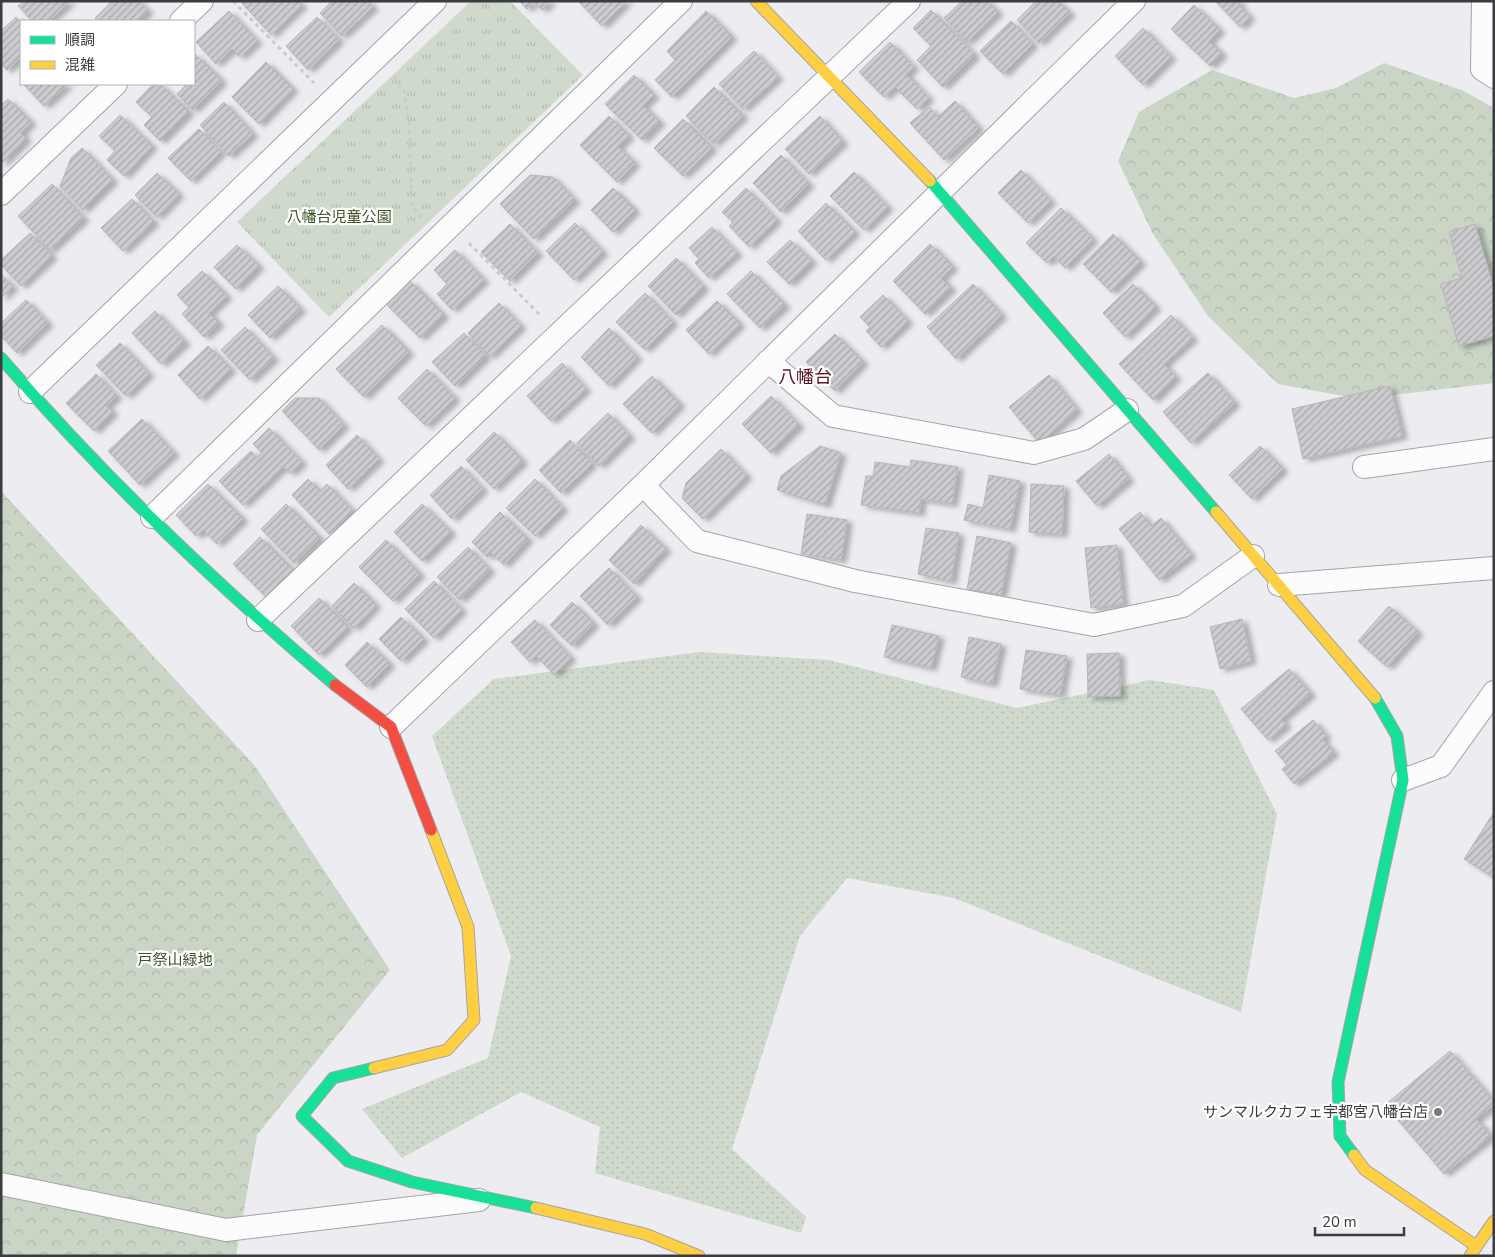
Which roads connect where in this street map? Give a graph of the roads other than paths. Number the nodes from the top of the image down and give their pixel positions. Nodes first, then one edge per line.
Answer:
1 (202, 1) edge
2 (435, 1) edge
3 (681, 1) edge
4 (756, 1) edge
5 (909, 1) edge
6 (1134, 1) edge
7 (1483, 1) edge
8 (182, 20) edge
9 (1494, 77) edge
10 (830, 78) junction
11 (115, 85) edge
12 (940, 192) junction
13 (1, 194) edge
14 (1, 358) edge
15 (768, 361) junction
16 (30, 392) junction
17 (1127, 410) junction
18 (1494, 449) edge
19 (1364, 467) dead end
20 (642, 485) junction
21 (152, 517) junction
22 (1253, 556) junction
23 (1494, 568) edge
24 (1279, 586) junction
25 (258, 620) junction
26 (1494, 692) edge
27 (391, 727) junction
28 (1403, 780) junction
29 (1, 1184) edge
30 (494, 1198) junction
31 (1494, 1222) edge
32 (1473, 1251) edge
33 (699, 1256) edge

1 - 8 street
2 - 16 street
3 - 21 street
4 - 10 street
5 - 10 street
6 - 12 street
7 - 9 street
10 - 12 street
10 - 25 street
11 - 13 street
12 - 15 street
12 - 17 street
14 - 16 street
15 - 17 street
15 - 20 street
16 - 21 street
17 - 22 street
18 - 19 street
20 - 22 street
20 - 27 street
21 - 25 street
22 - 24 street
23 - 24 street
24 - 28 street
25 - 27 street
26 - 28 street
27 - 30 street
28 - 32 street
29 - 30 street
30 - 33 street
31 - 32 street

